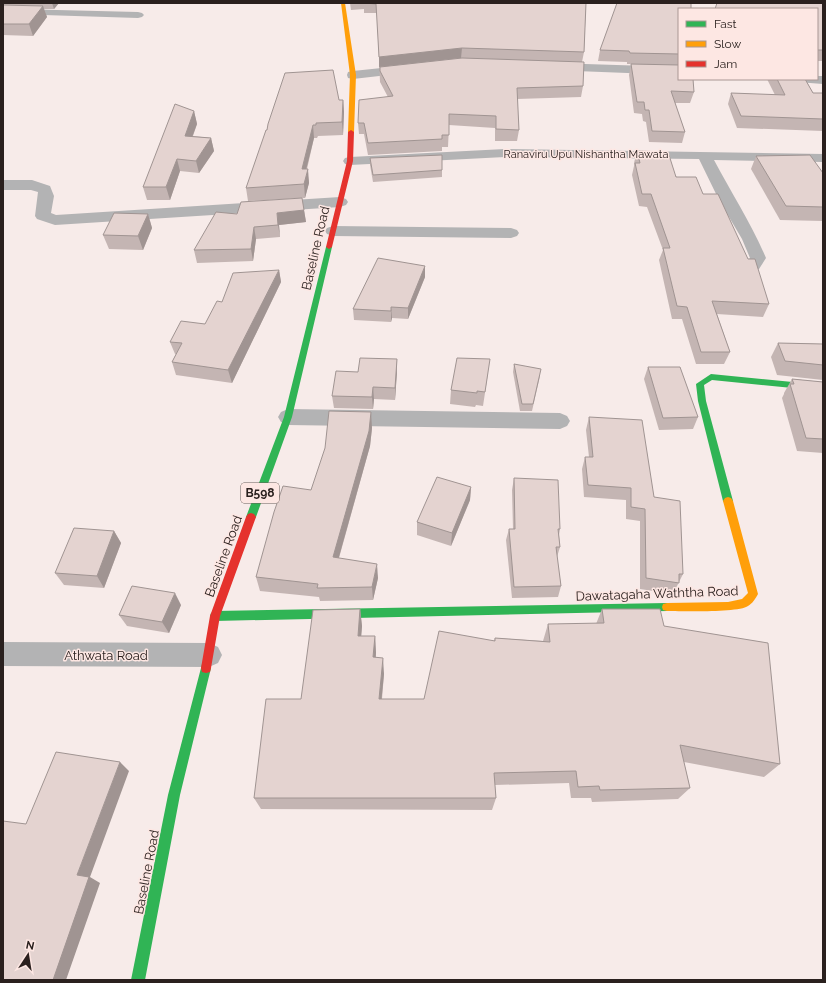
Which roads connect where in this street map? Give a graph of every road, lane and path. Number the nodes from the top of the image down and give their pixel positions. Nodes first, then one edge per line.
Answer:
1 (343, 3) edge
2 (6, 7) edge
3 (138, 15) dead end
4 (541, 66) edge
5 (422, 68) edge
6 (678, 71) edge
7 (353, 75) junction
8 (704, 155) junction
9 (823, 158) edge
10 (350, 161) junction
11 (3, 185) edge
12 (340, 202) junction
13 (333, 231) junction
14 (511, 233) dead end
15 (753, 264) edge
16 (823, 388) edge
17 (288, 417) junction
18 (560, 421) dead end
19 (216, 616) junction
20 (3, 654) edge
21 (209, 655) junction
22 (138, 980) edge

1 - 7 main road, Baseline Road / B598
2 - 3 street
4 - 6 street
5 - 7 street
7 - 10 main road, Baseline Road / B598
8 - 9 street, Ranaviru Upu Nishantha Mawata
8 - 10 street, Ranaviru Upu Nishantha Mawata
8 - 15 street
10 - 12 main road, Baseline Road / B598
11 - 12 street
12 - 13 main road, Baseline Road / B598
13 - 14 street
13 - 17 main road, Baseline Road / B598
16 - 19 main road, Dawatagaha Waththa Road
17 - 18 street
17 - 19 main road, Baseline Road / B598
19 - 21 main road, Baseline Road / B598
20 - 21 street, Athwata Road
21 - 22 main road, Baseline Road / B598

